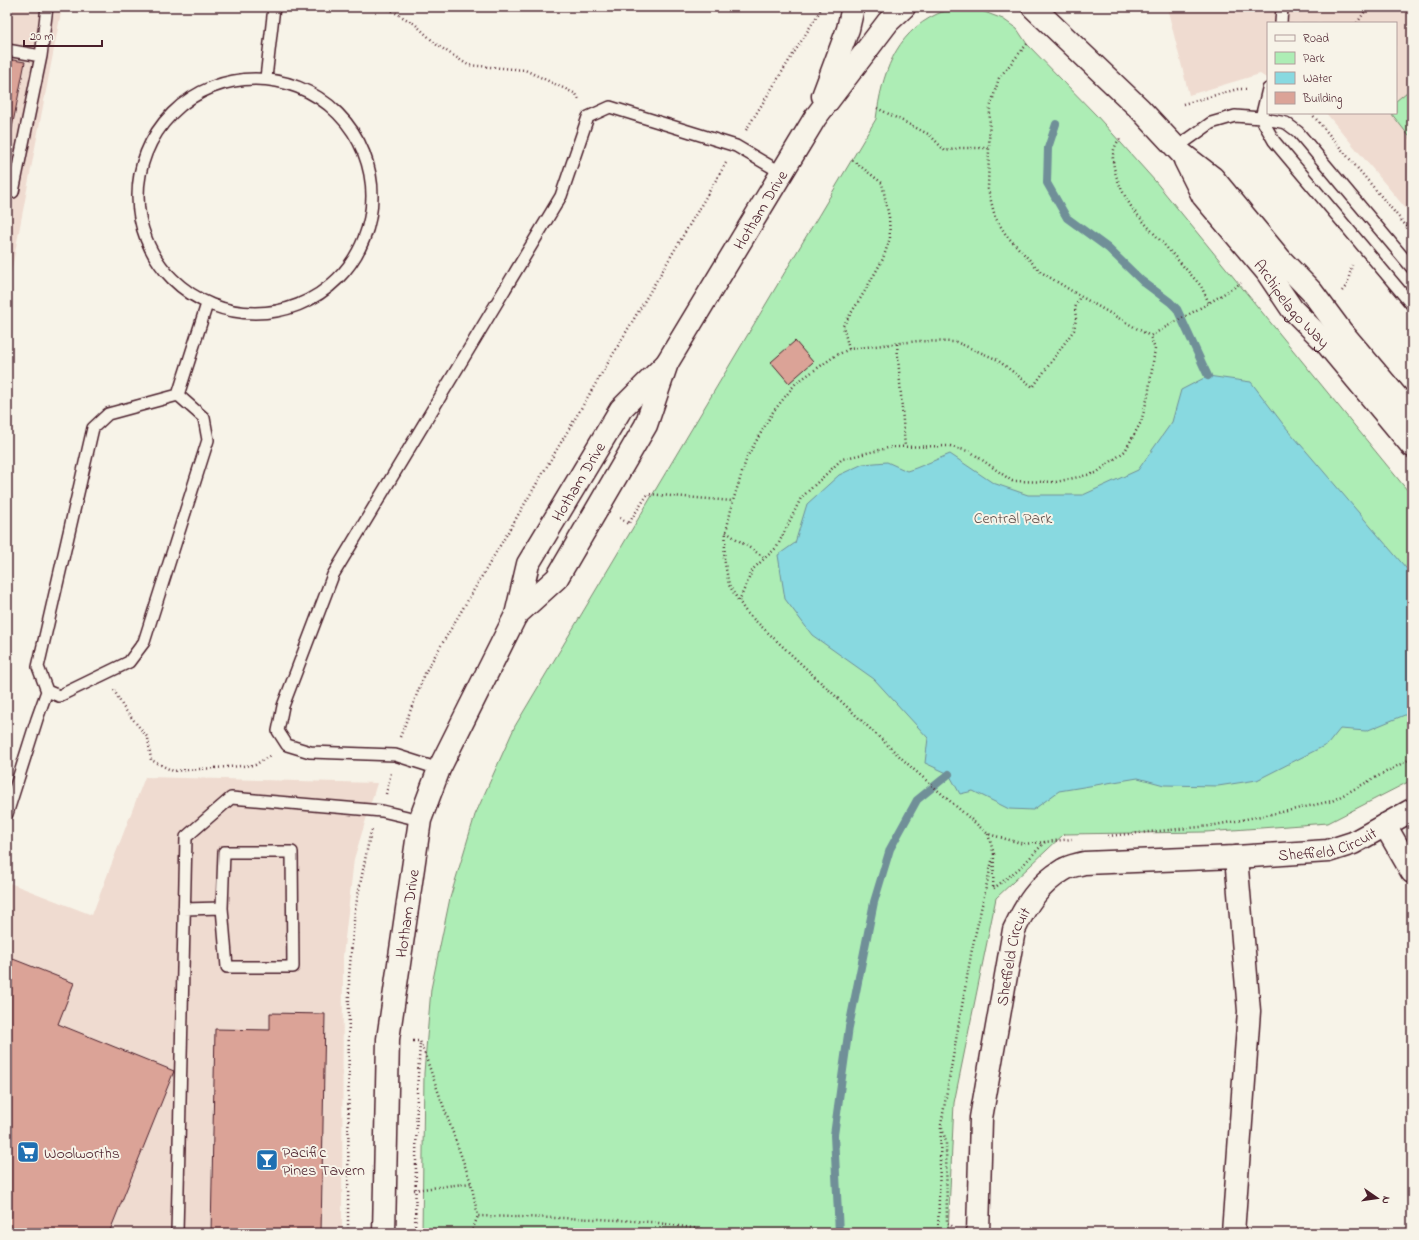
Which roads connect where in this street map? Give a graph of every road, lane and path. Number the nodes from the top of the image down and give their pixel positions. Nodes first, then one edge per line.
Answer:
1 (47, 7) edge
2 (274, 7) edge
3 (385, 7) edge
4 (853, 7) edge
5 (904, 7) edge
6 (1033, 7) edge
7 (1282, 7) edge
8 (1368, 7) edge
9 (1281, 22) edge
10 (1358, 22) edge
11 (1027, 44) dead end
12 (7, 50) edge
13 (41, 56) junction
14 (266, 78) junction
15 (1267, 91) edge
16 (1183, 104) dead end
17 (878, 108) dead end
18 (1312, 114) edge
19 (588, 117) junction
20 (815, 118) junction
21 (1261, 118) junction
22 (1120, 139) dead end
23 (990, 148) junction
24 (1179, 151) junction
25 (851, 159) dead end
26 (782, 173) junction
27 (7, 191) edge
28 (1412, 233) edge
29 (1352, 264) dead end
30 (1412, 268) edge
31 (1240, 283) dead end
32 (1342, 291) dead end
33 (1080, 296) junction
34 (1209, 303) junction
35 (207, 304) junction
36 (1412, 305) edge
37 (1150, 336) junction
38 (897, 344) junction
39 (849, 349) junction
40 (667, 363) junction
41 (178, 395) junction
42 (1412, 415) edge
43 (1412, 446) edge
44 (905, 447) junction
45 (663, 495) dead end
46 (733, 501) junction
47 (726, 532) junction
48 (764, 558) junction
49 (739, 601) junction
50 (516, 615) junction
51 (106, 673) junction
52 (47, 691) junction
53 (287, 745) junction
54 (1412, 758) edge
55 (439, 769) junction
56 (1412, 810) edge
57 (7, 814) edge
58 (420, 820) junction
59 (1385, 825) junction
60 (988, 834) junction
61 (1100, 836) dead end
62 (1076, 839) dead end
63 (1045, 842) junction
64 (994, 854) junction
65 (1236, 857) junction
66 (1412, 872) edge
67 (222, 908) junction
68 (184, 909) junction
69 (388, 1039) junction
70 (420, 1041) junction
71 (941, 1125) junction
72 (471, 1183) junction
73 (415, 1190) junction
74 (385, 1193) junction
75 (478, 1216) junction
76 (955, 1229) dead end
77 (177, 1233) edge
78 (384, 1233) edge
79 (415, 1233) edge
80 (471, 1233) edge
81 (726, 1233) edge
82 (938, 1233) edge
83 (978, 1233) edge
84 (1233, 1233) edge

1 - 13 lane
2 - 14 lane
3 - 19 path
4 - 20 street, Hotham Drive
5 - 20 street, Hotham Drive
6 - 24 street, Archipelago Way
7 - 9 lane
8 - 10 path
11 - 23 path
12 - 13 lane
13 - 27 lane
14 - 35 lane
14 - 35 lane
15 - 16 path
15 - 21 lane
17 - 23 path
18 - 28 path
19 - 26 lane
19 - 53 lane
20 - 26 street, Hotham Drive
21 - 24 lane
21 - 30 lane
21 - 36 lane
22 - 34 path
23 - 33 path
24 - 42 street, Archipelago Way
24 - 43 street, Archipelago Way
25 - 39 path
26 - 40 street, Hotham Drive
29 - 32 path
31 - 34 path
33 - 37 path
33 - 38 path
34 - 37 path
35 - 41 lane
37 - 44 path
38 - 39 path
38 - 44 path
39 - 46 path
40 - 50 street, Hotham Drive
40 - 50 street, Hotham Drive
41 - 51 lane
41 - 52 lane
44 - 48 path
45 - 46 path
46 - 47 path
47 - 48 path
47 - 49 path
48 - 49 path
49 - 60 path
50 - 55 street, Hotham Drive
51 - 52 lane
51 - 53 path
52 - 57 lane
53 - 55 lane
54 - 61 path
55 - 58 street, Hotham Drive
56 - 59 street, Sheffield Circuit
58 - 68 lane
58 - 69 street, Hotham Drive
59 - 65 street, Sheffield Circuit
59 - 66 street
60 - 63 path
60 - 64 path
62 - 63 path
63 - 64 path
64 - 71 path
65 - 83 street, Sheffield Circuit
65 - 84 street
67 - 67 lane
67 - 68 lane
68 - 77 lane
69 - 70 path
69 - 74 street, Hotham Drive
70 - 72 path
70 - 73 path
71 - 76 path
71 - 82 path
72 - 73 path
72 - 75 path
73 - 74 path
73 - 79 path
74 - 78 street, Hotham Drive
75 - 80 path
75 - 81 path

